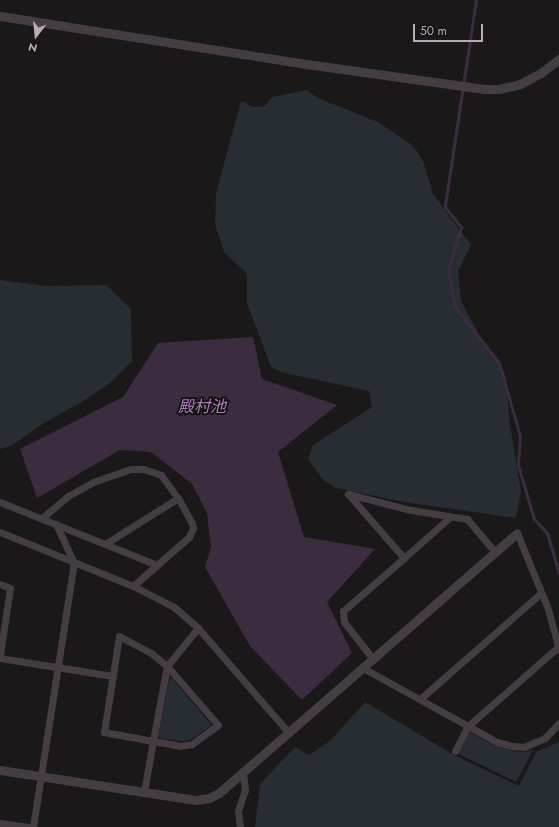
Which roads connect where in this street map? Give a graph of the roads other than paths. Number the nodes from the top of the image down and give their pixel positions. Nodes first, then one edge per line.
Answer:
1 (0, 16) edge
2 (559, 59) edge
3 (178, 498) junction
4 (0, 502) edge
5 (450, 517) junction
6 (42, 518) junction
7 (56, 524) junction
8 (0, 532) edge
9 (517, 533) joint
10 (105, 544) junction
11 (495, 552) junction
12 (404, 558) junction
13 (74, 563) junction
14 (157, 565) junction
15 (0, 584) edge
16 (133, 586) junction
17 (541, 593) junction
18 (198, 628) junction
19 (559, 648) edge
20 (0, 655) edge
21 (0, 658) edge
22 (373, 659) junction
23 (168, 666) junction
24 (58, 667) junction
25 (363, 668) junction
26 (114, 676) junction
27 (420, 699) junction
28 (559, 723) edge
29 (468, 726) junction
30 (288, 732) junction
31 (153, 741) junction
32 (454, 751) dead end
33 (0, 770) edge
34 (243, 771) junction
35 (41, 777) junction
36 (144, 792) junction
37 (0, 822) edge
38 (29, 827) edge
39 (33, 827) edge
40 (240, 827) edge

1 - 2 street
3 - 6 street
3 - 10 street
3 - 14 street
4 - 6 street
5 - 11 street
5 - 12 street
5 - 12 street
6 - 7 street
7 - 10 street
7 - 13 street
8 - 13 street
9 - 11 street
9 - 17 street
10 - 14 street
11 - 22 street
12 - 22 street
13 - 16 street
13 - 24 street
14 - 16 street
15 - 20 street
16 - 18 street
17 - 19 street
17 - 27 street
18 - 23 street
18 - 30 street
19 - 29 street
21 - 24 street
22 - 25 street
23 - 26 street
23 - 31 street
23 - 31 street
24 - 26 street
24 - 35 street
25 - 27 street
25 - 30 street
26 - 31 street
27 - 29 street
28 - 29 street
29 - 32 street
30 - 34 street
31 - 36 street
33 - 35 street
34 - 36 street
34 - 40 street
35 - 36 street
35 - 39 street
37 - 38 street

